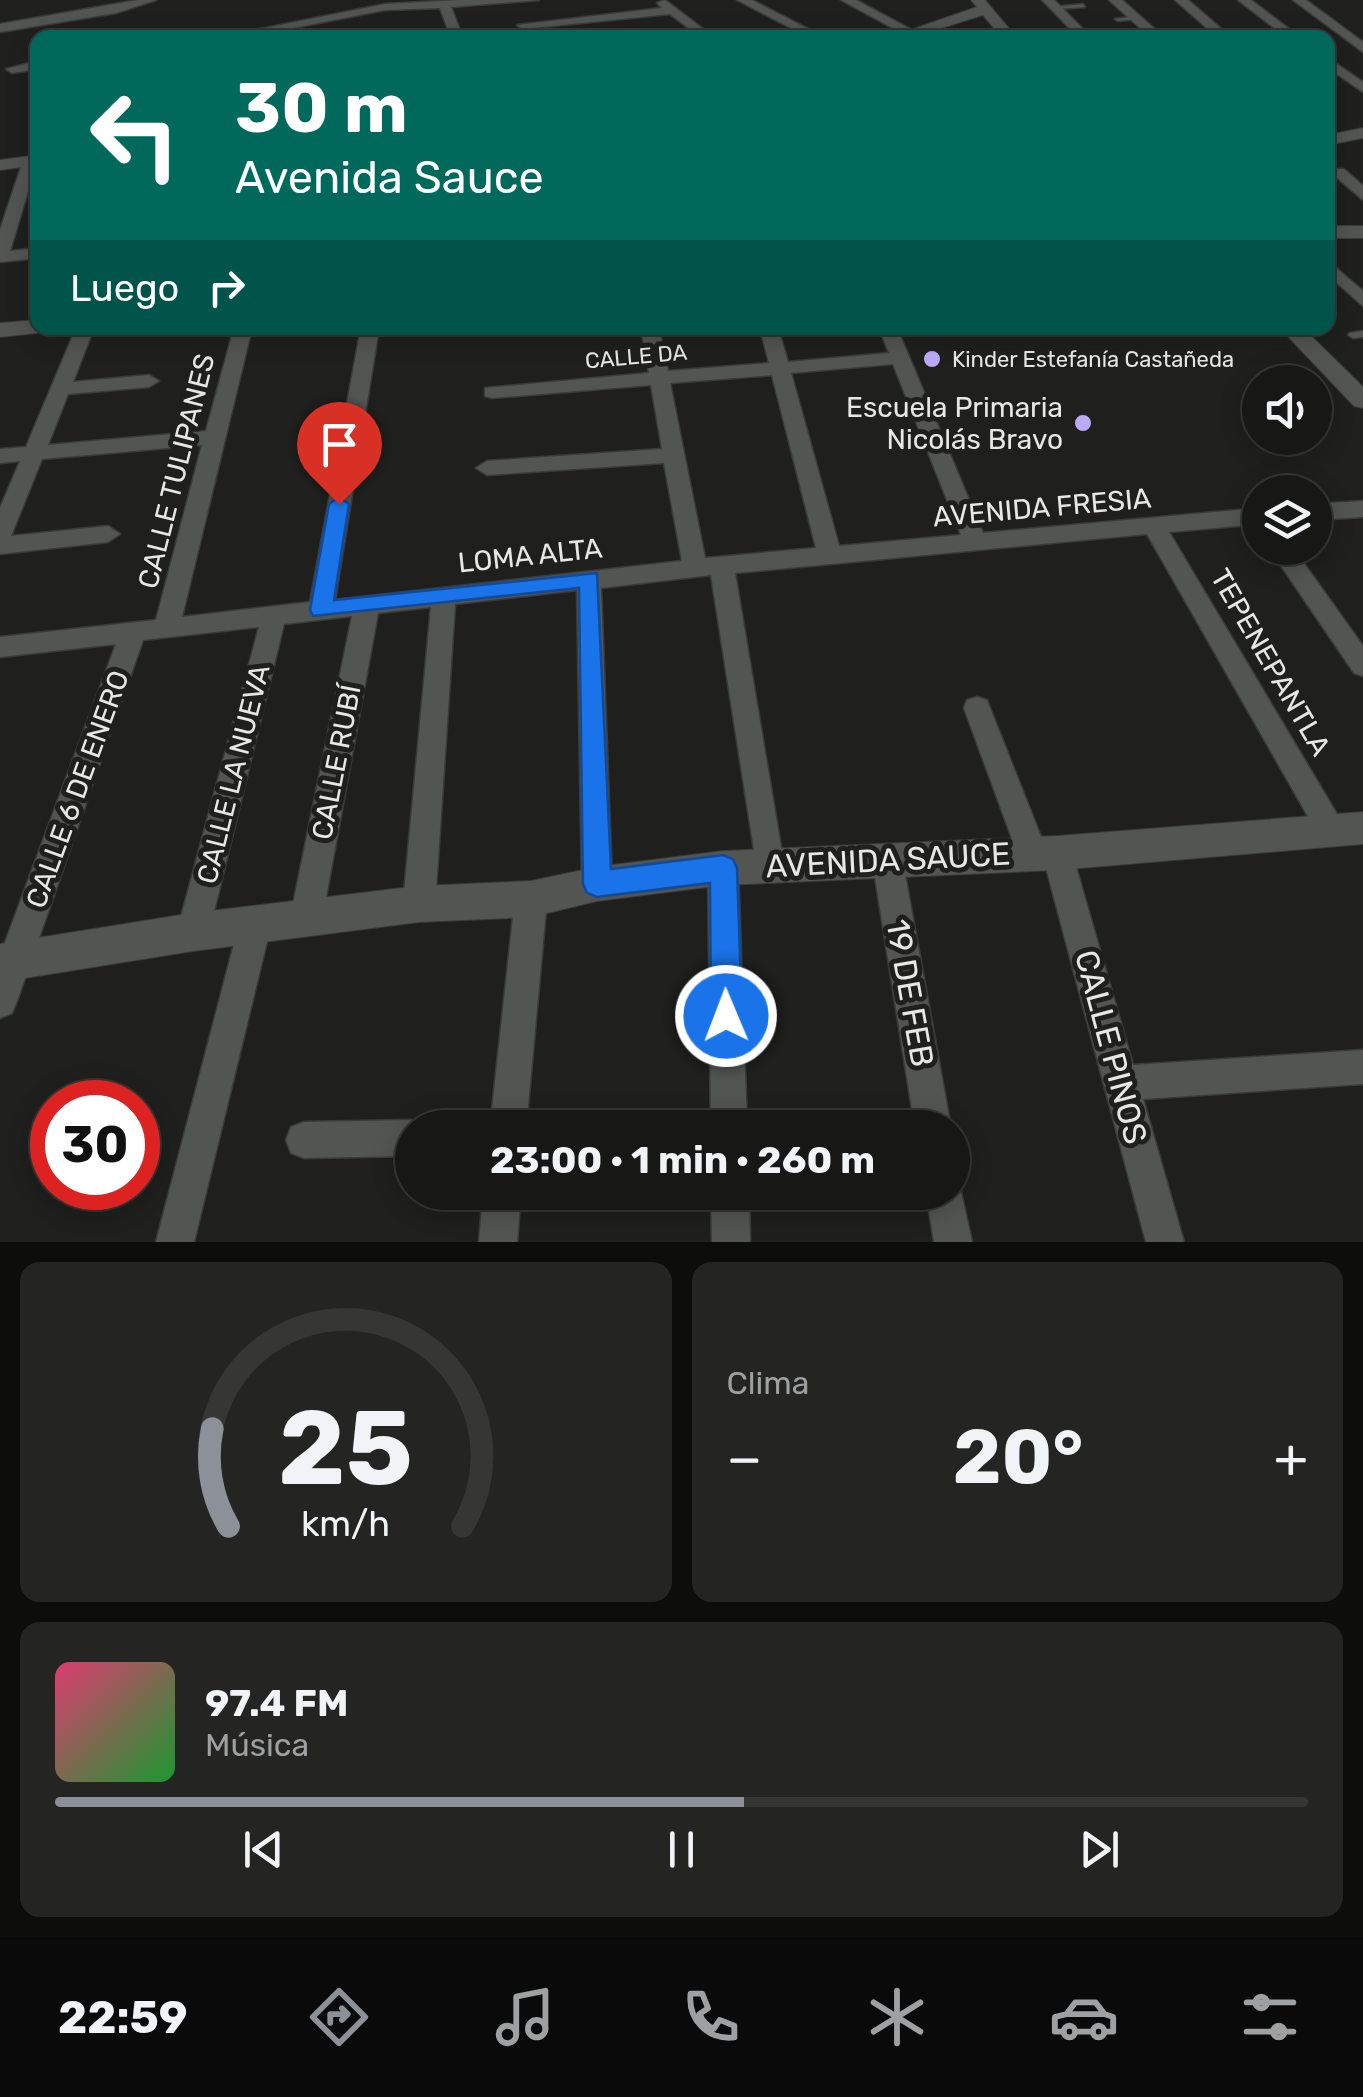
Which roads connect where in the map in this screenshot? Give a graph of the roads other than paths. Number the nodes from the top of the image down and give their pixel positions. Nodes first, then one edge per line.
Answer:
1 (77, 0) edge
2 (150, 0) edge
3 (532, 0) edge
4 (659, 0) edge
5 (743, 0) edge
6 (847, 0) edge
7 (1115, 0) edge
8 (1181, 0) edge
9 (1244, 0) edge
10 (1299, 0) edge
11 (508, 2) edge
12 (404, 3) edge
13 (444, 4) junction
14 (1052, 4) edge
15 (980, 5) edge
16 (1083, 6) dead end
17 (116, 10) junction
18 (673, 10) junction
19 (0, 15) edge
20 (1118, 19) dead end
21 (1135, 24) junction
22 (0, 28) edge
23 (35, 30) edge
24 (261, 30) edge
25 (454, 30) edge
26 (698, 30) edge
27 (804, 30) edge
28 (907, 30) edge
29 (928, 30) edge
30 (1003, 30) edge
31 (1078, 30) edge
32 (1147, 30) edge
33 (1217, 30) edge
34 (1284, 30) edge
35 (30, 31) joint
36 (1363, 48) edge
37 (30, 66) edge
38 (1335, 67) edge
39 (12, 69) dead end
40 (1363, 88) edge
41 (1363, 120) edge
42 (1335, 122) edge
43 (1363, 133) edge
44 (1335, 139) edge
45 (30, 161) edge
46 (0, 165) edge
47 (30, 171) edge
48 (1339, 172) dead end
49 (1363, 194) edge
50 (1335, 232) edge
51 (1363, 232) edge
52 (30, 254) edge
53 (0, 257) edge
54 (1335, 273) edge
55 (1363, 300) edge
56 (30, 328) edge
57 (0, 330) edge
58 (82, 335) edge
59 (241, 335) edge
60 (369, 335) edge
61 (651, 335) edge
62 (771, 335) edge
63 (891, 335) edge
64 (1298, 335) edge
65 (902, 358) junction
66 (781, 368) junction
67 (658, 380) junction
68 (149, 381) dead end
69 (60, 390) junction
70 (492, 392) dead end
71 (1363, 402) edge
72 (218, 437) junction
73 (34, 454) junction
74 (0, 456) edge
75 (672, 456) junction
76 (487, 468) dead end
77 (1363, 509) edge
78 (1332, 511) edge
79 (1242, 518) edge
80 (1154, 526) junction
81 (108, 534) dead end
82 (0, 536) edge
83 (974, 542) junction
84 (0, 546) edge
85 (830, 558) junction
86 (1294, 565) edge
87 (708, 567) junction
88 (590, 578) junction
89 (444, 594) junction
90 (367, 605) junction
91 (321, 610) junction
92 (274, 616) junction
93 (166, 629) junction
94 (133, 632) junction
95 (0, 647) edge
96 (1363, 666) edge
97 (977, 708) dead end
98 (1347, 830) edge
99 (1044, 853) junction
100 (887, 858) junction
101 (769, 864) junction
102 (723, 868) junction
103 (597, 884) junction
104 (531, 899) junction
105 (418, 904) junction
106 (306, 918) junction
107 (255, 925) junction
108 (193, 932) junction
109 (8, 962) edge
110 (0, 1001) edge
111 (1363, 1067) edge
112 (1120, 1083) junction
113 (510, 1110) edge
114 (729, 1110) edge
115 (931, 1110) edge
116 (395, 1138) edge
117 (304, 1140) dead end
118 (501, 1210) edge
119 (730, 1210) edge
120 (947, 1210) edge
121 (175, 1242) edge
122 (498, 1242) edge
123 (731, 1242) edge
124 (953, 1242) edge
125 (1165, 1242) edge

1 - 17 street
2 - 17 street
3 - 11 street
4 - 18 street
5 - 27 street
6 - 28 street
7 - 21 street
8 - 33 street
9 - 34 street
10 - 36 street
11 - 13 street
11 - 18 street
12 - 13 street
12 - 24 street
13 - 25 street
14 - 16 lane
14 - 31 street
15 - 29 street
15 - 30 street
17 - 23 street
18 - 26 street
19 - 35 street
20 - 21 lane
21 - 32 street
22 - 35 street
37 - 39 street
38 - 40 street
41 - 42 street
43 - 44 street
45 - 46 street
47 - 53 street
48 - 49 street
50 - 51 street
52 - 53 street
54 - 55 street
56 - 57 street
58 - 69 street
59 - 72 street, CALLE TULIPANES
60 - 91 street
61 - 67 street
62 - 66 street
63 - 65 street
64 - 71 street
65 - 66 street, CALLE DA
65 - 83 street
66 - 67 street, CALLE DA
66 - 85 street
67 - 70 street, CALLE DA
67 - 75 street
68 - 69 street
69 - 73 street
72 - 73 street
72 - 93 street, CALLE TULIPANES
73 - 74 street
73 - 82 street
75 - 76 street
75 - 87 street
77 - 78 street
79 - 80 street, AVENIDA FRESIA
80 - 83 street, AVENIDA FRESIA
80 - 98 street, TEPENEPANTLA
81 - 84 street
83 - 85 street, AVENIDA FRESIA
85 - 87 street, LOMA ALTA
86 - 96 street
87 - 88 street, LOMA ALTA
87 - 101 street
88 - 89 street, LOMA ALTA
88 - 103 street
89 - 90 street, LOMA ALTA
89 - 105 street
90 - 91 street, LOMA ALTA
90 - 106 street, CALLE RUBÍ
91 - 92 street, LOMA ALTA
92 - 93 street, LOMA ALTA
92 - 108 street, CALLE LA NUEVA
93 - 94 street, LOMA ALTA
94 - 95 street, LOMA ALTA
94 - 109 street, CALLE 6 DE ENERO
97 - 99 street, CALLE PINOS
98 - 99 street, AVENIDA SAUCE
99 - 100 street, AVENIDA SAUCE
99 - 112 street, CALLE PINOS
100 - 101 street, AVENIDA SAUCE
100 - 115 street, 19 DE FEB
101 - 102 street, AVENIDA SAUCE
102 - 103 street, AVENIDA SAUCE
102 - 114 street
103 - 104 street, AVENIDA SAUCE
104 - 105 street, AVENIDA SAUCE
104 - 113 street
105 - 106 street, AVENIDA SAUCE
106 - 107 street, AVENIDA SAUCE
107 - 108 street, AVENIDA SAUCE
107 - 121 street
108 - 109 street, AVENIDA SAUCE
109 - 110 street, CALLE 6 DE ENERO
111 - 112 street
112 - 125 street, CALLE PINOS
116 - 117 street
118 - 122 street
119 - 123 street
120 - 124 street

